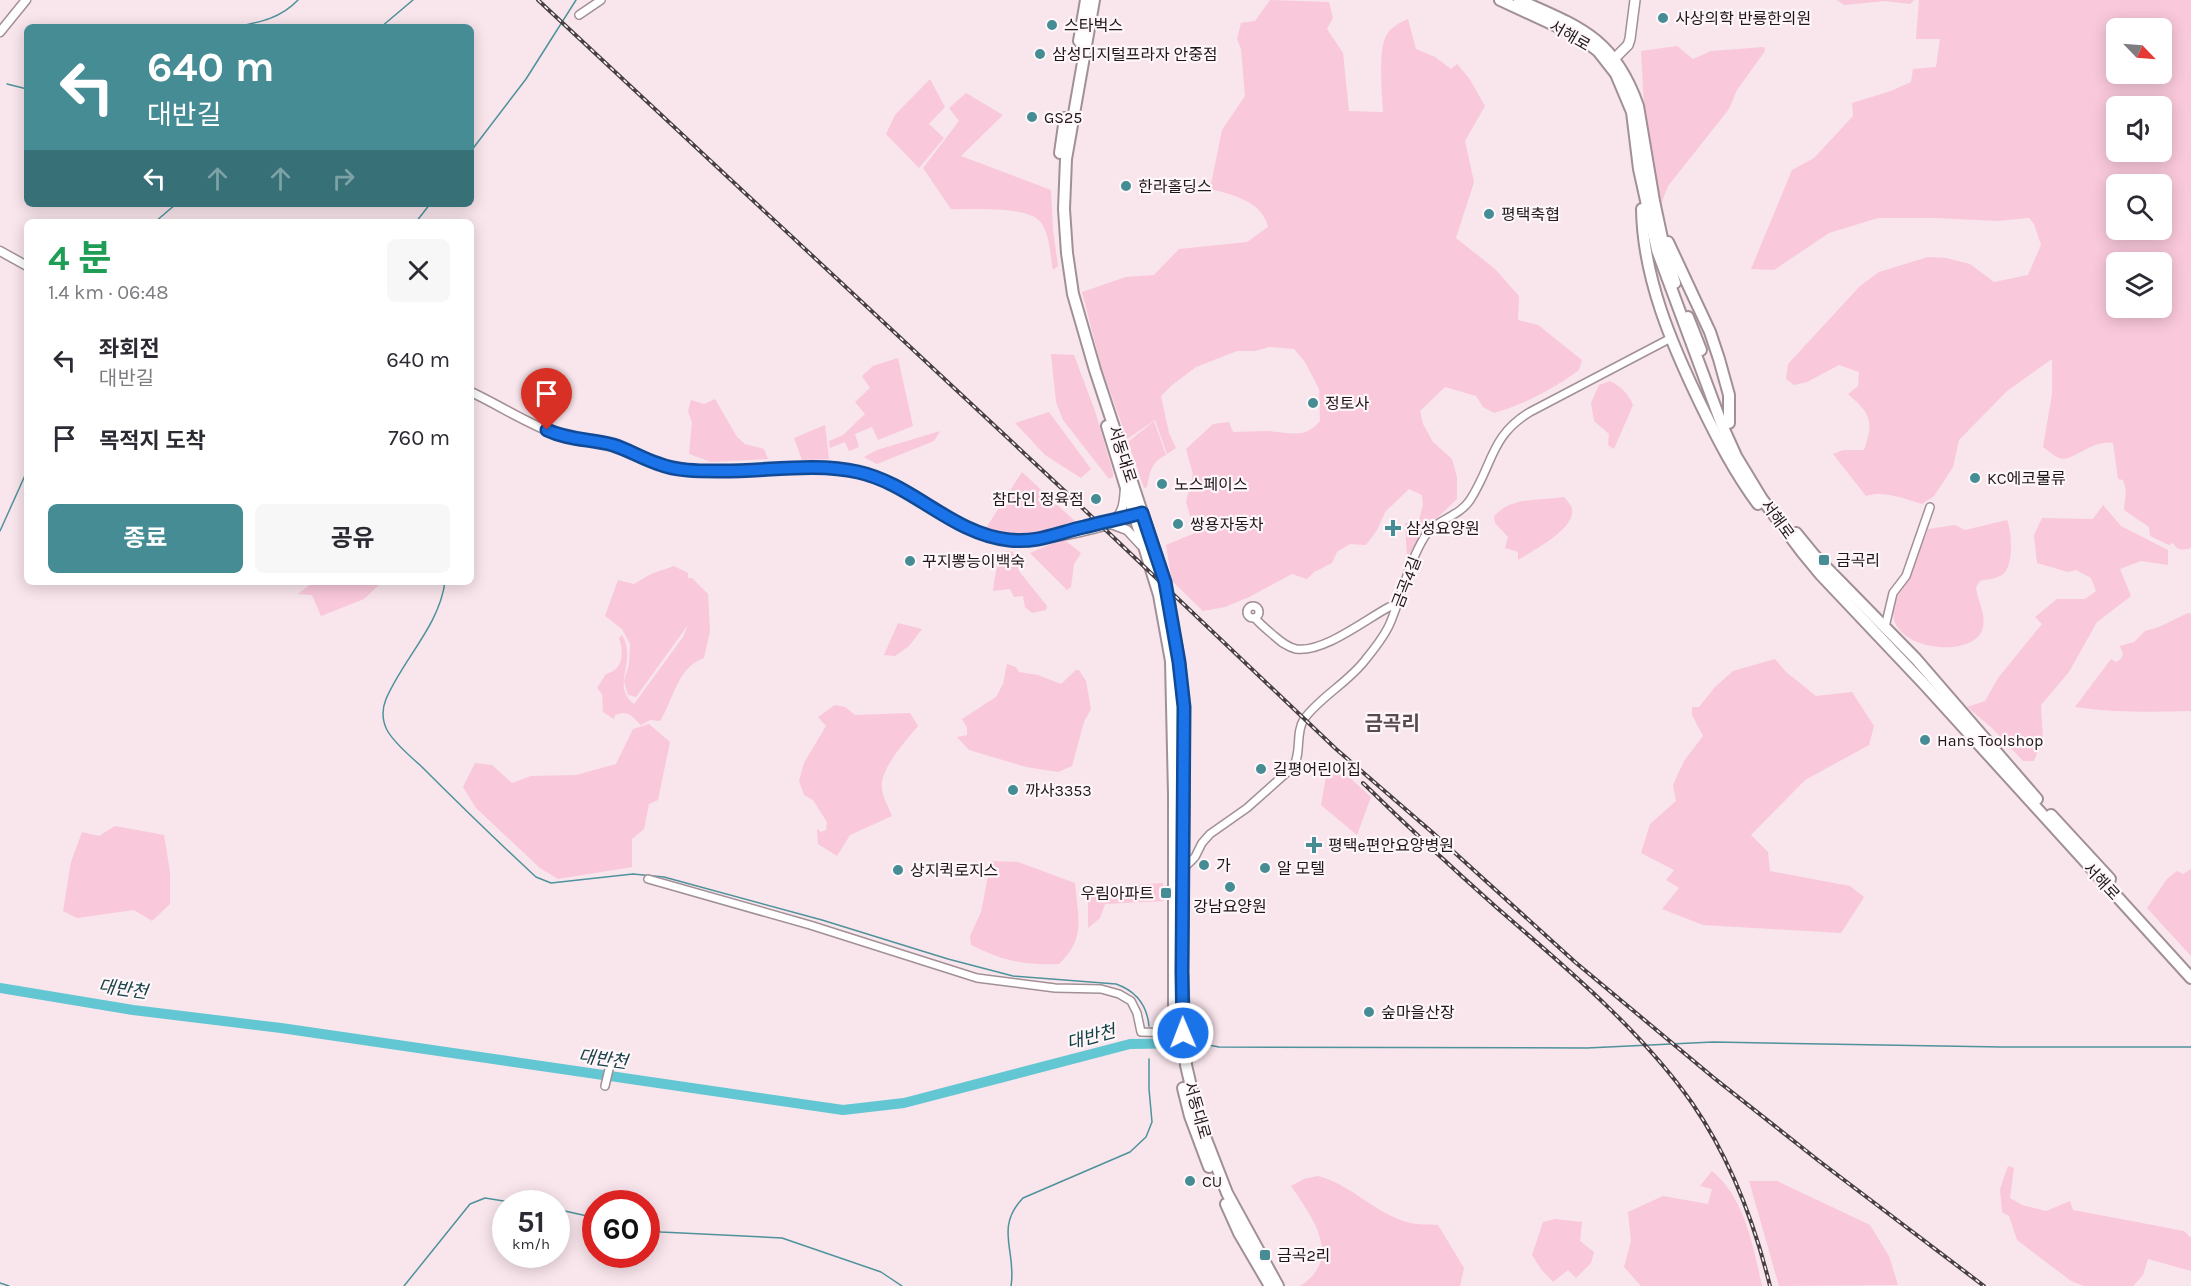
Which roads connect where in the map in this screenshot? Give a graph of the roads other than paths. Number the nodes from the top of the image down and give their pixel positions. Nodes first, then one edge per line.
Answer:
1 (26, 0) edge
2 (601, 0) edge
3 (1086, 0) edge
4 (1094, 0) edge
5 (1500, 0) edge
6 (1520, 0) edge
7 (1635, 0) edge
8 (579, 15) dead end
9 (0, 32) edge
10 (1612, 61) junction
11 (1644, 191) junction
12 (1658, 220) junction
13 (0, 251) edge
14 (24, 264) edge
15 (1671, 338) junction
16 (474, 393) edge
17 (1729, 423) junction
18 (1125, 485) junction
19 (1930, 507) dead end
20 (1139, 515) junction
21 (1110, 523) junction
22 (1802, 552) junction
23 (1147, 553) junction
24 (1397, 605) junction
25 (1255, 618) dead end
26 (1885, 627) junction
27 (1182, 870) junction
28 (648, 879) dead end
29 (2191, 968) edge
30 (2191, 978) edge
31 (1179, 1042) junction
32 (610, 1065) dead end
33 (605, 1086) dead end
34 (1270, 1286) edge
35 (1278, 1286) edge

1 - 9 street
2 - 8 street
3 - 18 main road, 서동대로
4 - 20 main road, 서동대로
5 - 10 main road, 서해로
6 - 10 main road, 서해로
7 - 10 main road
10 - 11 main road, 서해로
10 - 12 main road, 서해로
11 - 15 main road
11 - 22 main road, 서해로
12 - 17 main road, 서해로
12 - 17 main road
13 - 14 street
15 - 22 main road
15 - 24 street, 금곡4길
16 - 21 street
17 - 26 main road, 서해로
18 - 20 main road, 서동대로
18 - 21 street
19 - 26 street
20 - 21 street
20 - 23 main road, 서동대로
20 - 27 main road, 서동대로
21 - 23 street
22 - 30 main road, 서해로
23 - 31 main road, 서동대로
24 - 25 street
24 - 27 street, 금곡4길
26 - 29 main road, 서해로
27 - 31 main road, 서동대로
28 - 31 street
31 - 34 main road, 서동대로
31 - 35 main road, 서동대로
32 - 33 street

